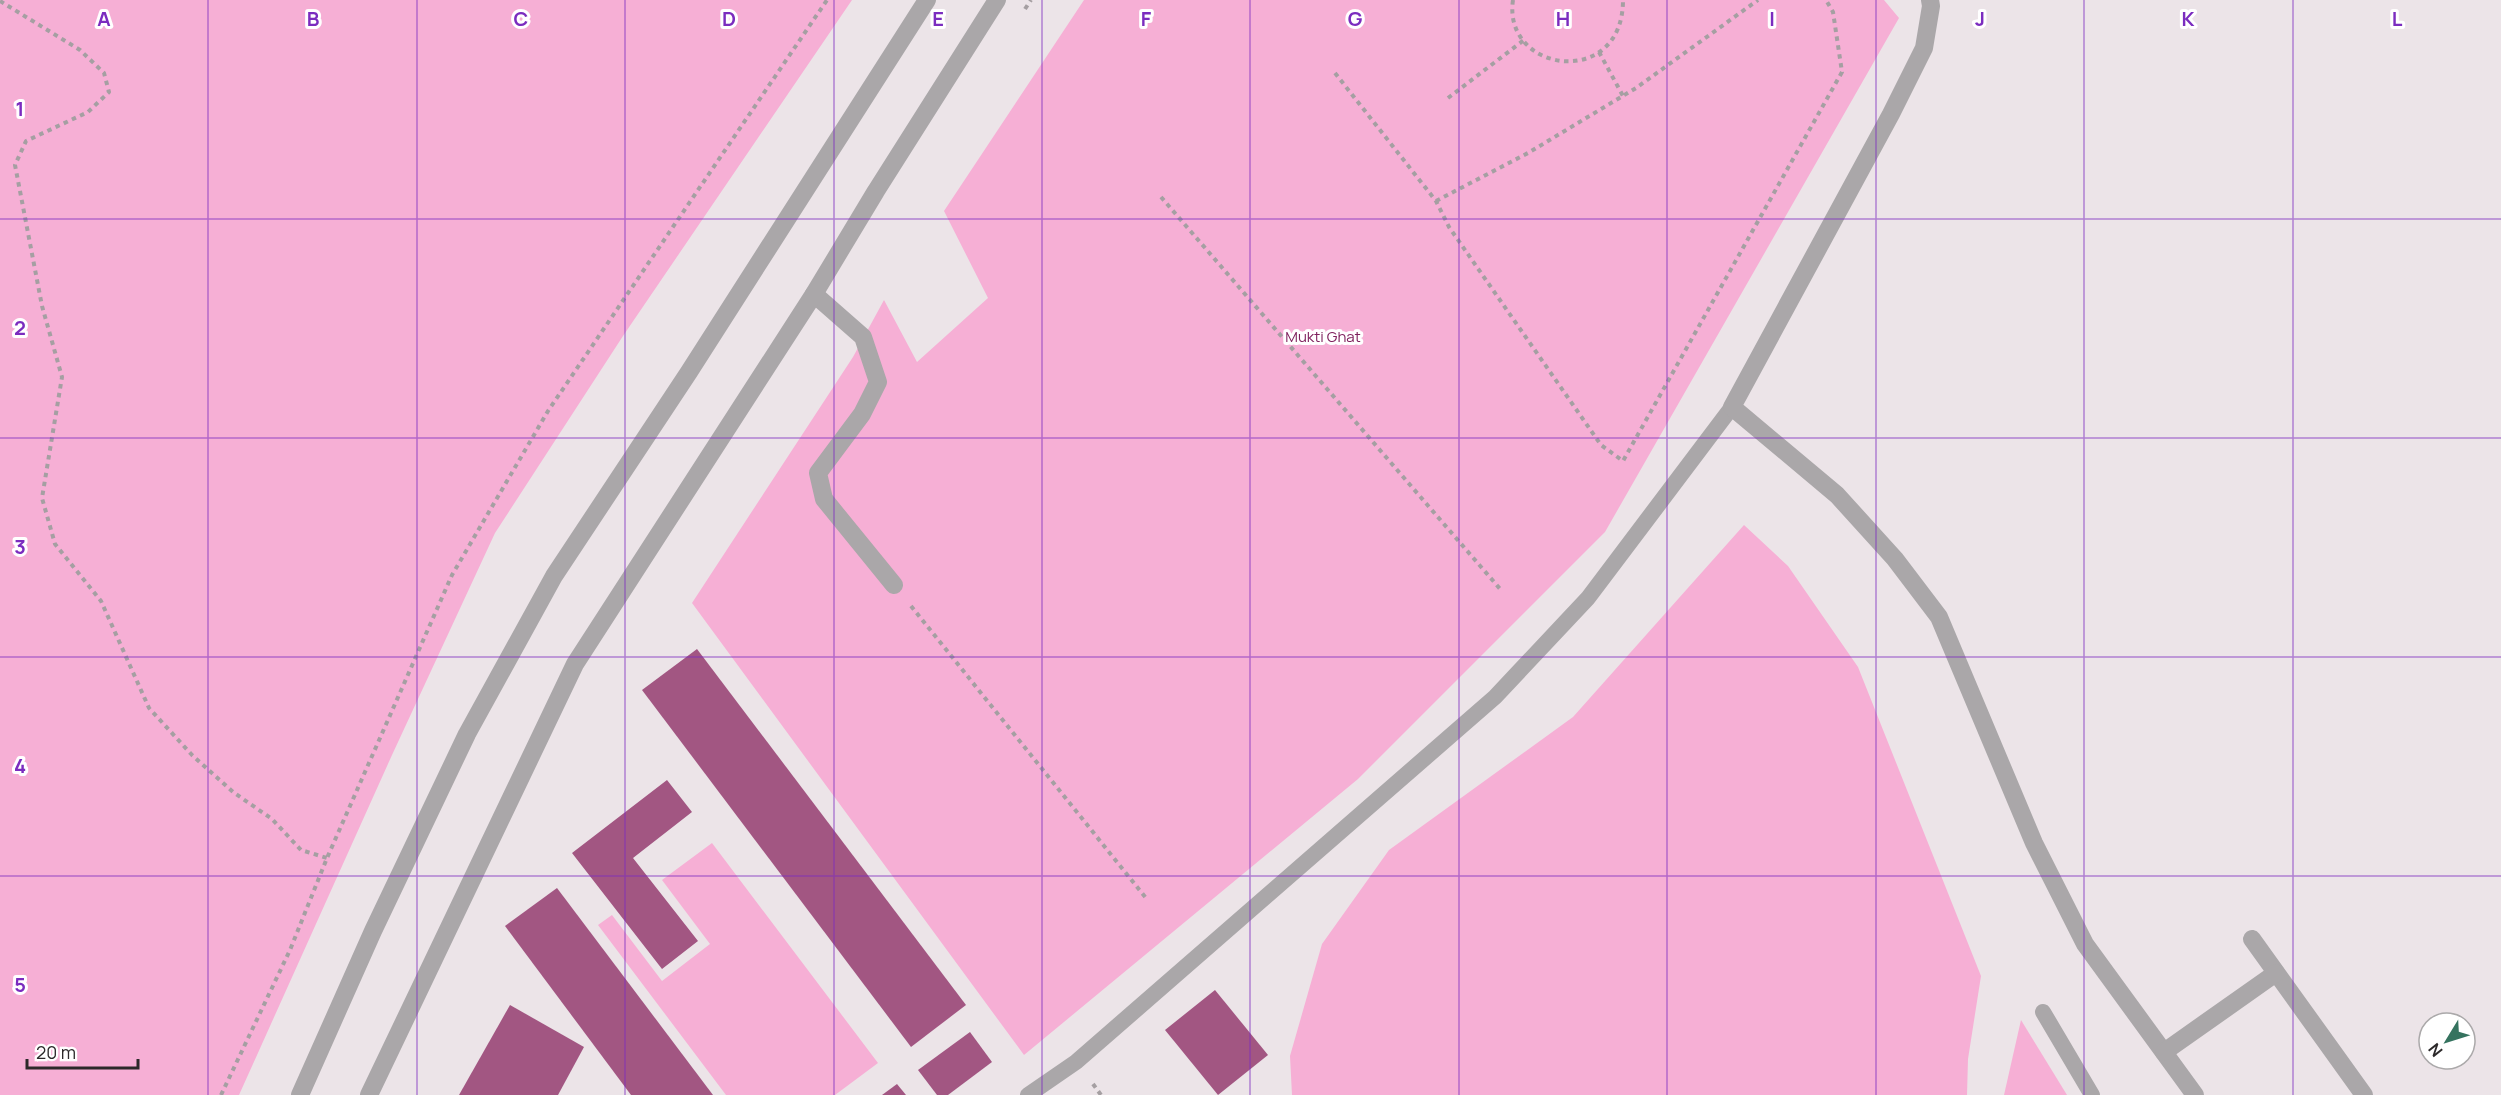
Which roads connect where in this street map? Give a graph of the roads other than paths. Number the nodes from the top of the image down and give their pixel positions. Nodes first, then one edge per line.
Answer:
1 (927, 0) edge
2 (997, 0) edge
3 (1930, 0) edge
4 (814, 294) junction
5 (1732, 407) junction
6 (894, 585) road end
7 (2252, 939) dead end
8 (2276, 973) junction
9 (2043, 1012) dead end
10 (2164, 1052) junction
11 (300, 1095) edge
12 (369, 1095) edge
13 (1028, 1095) edge
14 (2092, 1095) edge
15 (2195, 1095) edge
16 (2364, 1095) edge

1 - 11 street
2 - 4 street
3 - 5 street
4 - 6 street
4 - 12 street
5 - 10 street
5 - 13 lane
7 - 8 street
8 - 10 street
8 - 16 street
9 - 14 lane
10 - 15 street

